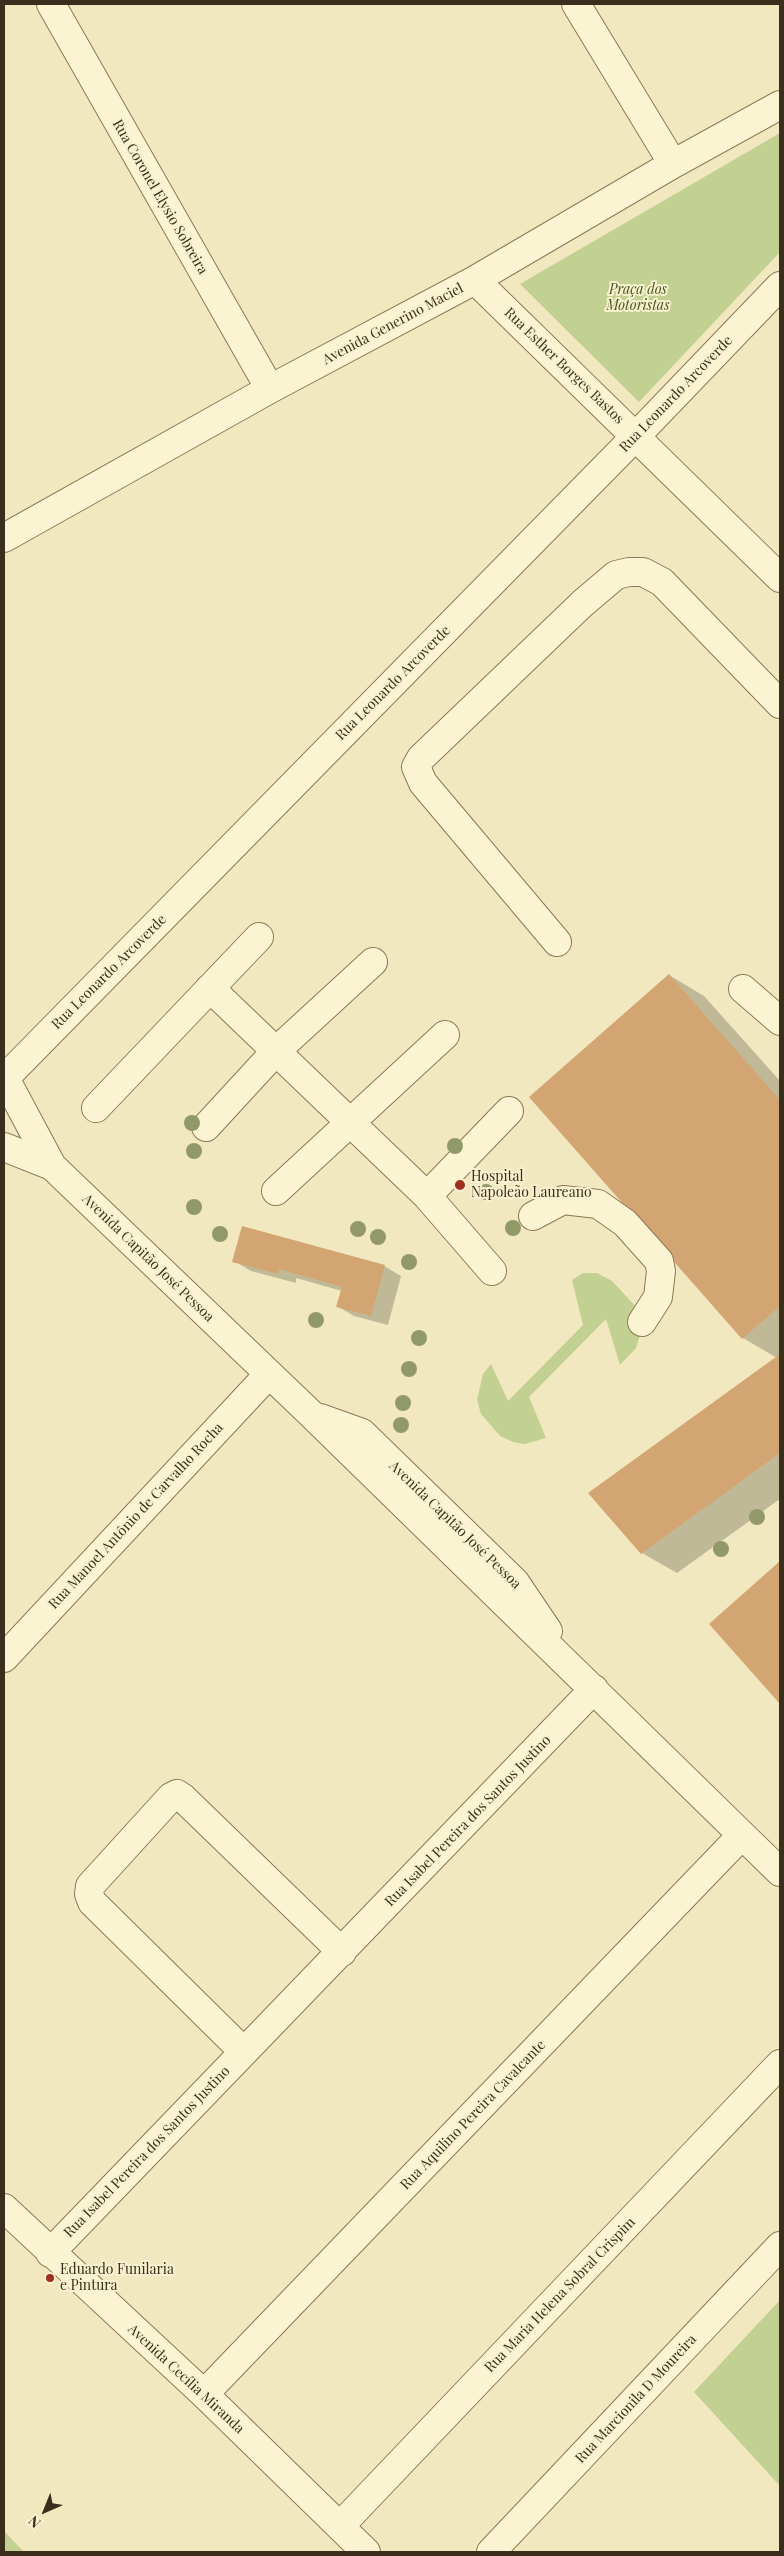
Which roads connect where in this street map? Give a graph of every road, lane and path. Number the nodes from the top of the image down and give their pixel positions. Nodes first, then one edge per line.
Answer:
1 (50, 4) edge
2 (576, 4) edge
3 (780, 105) edge
4 (672, 164) junction
5 (476, 280) junction
6 (780, 286) edge
7 (270, 389) junction
8 (636, 436) junction
9 (4, 538) edge
10 (780, 578) edge
11 (780, 704) edge
12 (259, 937) dead end
13 (557, 942) dead end
14 (373, 962) dead end
15 (210, 988) junction
16 (743, 990) dead end
17 (780, 1020) edge
18 (445, 1035) dead end
19 (275, 1052) junction
20 (4, 1078) edge
21 (96, 1108) dead end
22 (509, 1111) dead end
23 (349, 1122) junction
24 (206, 1127) dead end
25 (4, 1147) edge
26 (52, 1166) junction
27 (276, 1190) dead end
28 (427, 1196) junction
29 (533, 1216) dead end
30 (492, 1271) dead end
31 (642, 1322) dead end
32 (269, 1374) junction
33 (4, 1658) edge
34 (594, 1689) junction
35 (742, 1835) junction
36 (780, 1872) edge
37 (342, 1952) junction
38 (243, 2051) junction
39 (780, 2064) edge
40 (4, 2208) edge
41 (780, 2246) edge
42 (50, 2253) junction
43 (204, 2394) junction
44 (340, 2526) junction
45 (366, 2552) edge
46 (491, 2552) edge

1 - 7 street, Rua Coronel Elysio Sobreira
2 - 4 street
3 - 4 street, Avenida Generino Maciel
4 - 5 street, Avenida Generino Maciel
5 - 7 street, Avenida Generino Maciel
5 - 8 street, Rua Esther Borges Bastos
6 - 8 street, Rua Leonardo Arcoverde
7 - 9 street, Avenida Generino Maciel
8 - 10 street, Rua Esther Borges Bastos
8 - 20 street, Rua Leonardo Arcoverde
11 - 13 street
12 - 15 street
14 - 19 street
15 - 19 street
15 - 21 street
16 - 17 street
18 - 23 street
19 - 23 street
19 - 24 street
20 - 26 street, Avenida Capitão José Pessoa
22 - 28 street
23 - 27 street
23 - 28 street
25 - 26 street, Avenida Capitão José Pessoa
26 - 32 street, Avenida Capitão José Pessoa
28 - 30 street
29 - 31 street
32 - 33 street, Rua Manoel Antônio de Carvalho Rocha
32 - 34 street, Avenida Capitão José Pessoa
34 - 35 street, Avenida Capitão José Pessoa
34 - 37 street, Rua Isabel Pereira dos Santos Justino
35 - 36 street, Avenida Capitão José Pessoa
35 - 43 street, Rua Aquilino Pereira Cavalcante
37 - 38 street, Rua Isabel Pereira dos Santos Justino
37 - 38 street
38 - 42 street, Rua Isabel Pereira dos Santos Justino
39 - 44 street, Rua Maria Helena Sobral Crispim
40 - 42 street, Avenida Cecília Miranda
41 - 46 street, Rua Marcionila D Moureira
42 - 43 street, Avenida Cecília Miranda
43 - 44 street, Avenida Cecília Miranda
44 - 45 street, Avenida Cecília Miranda

